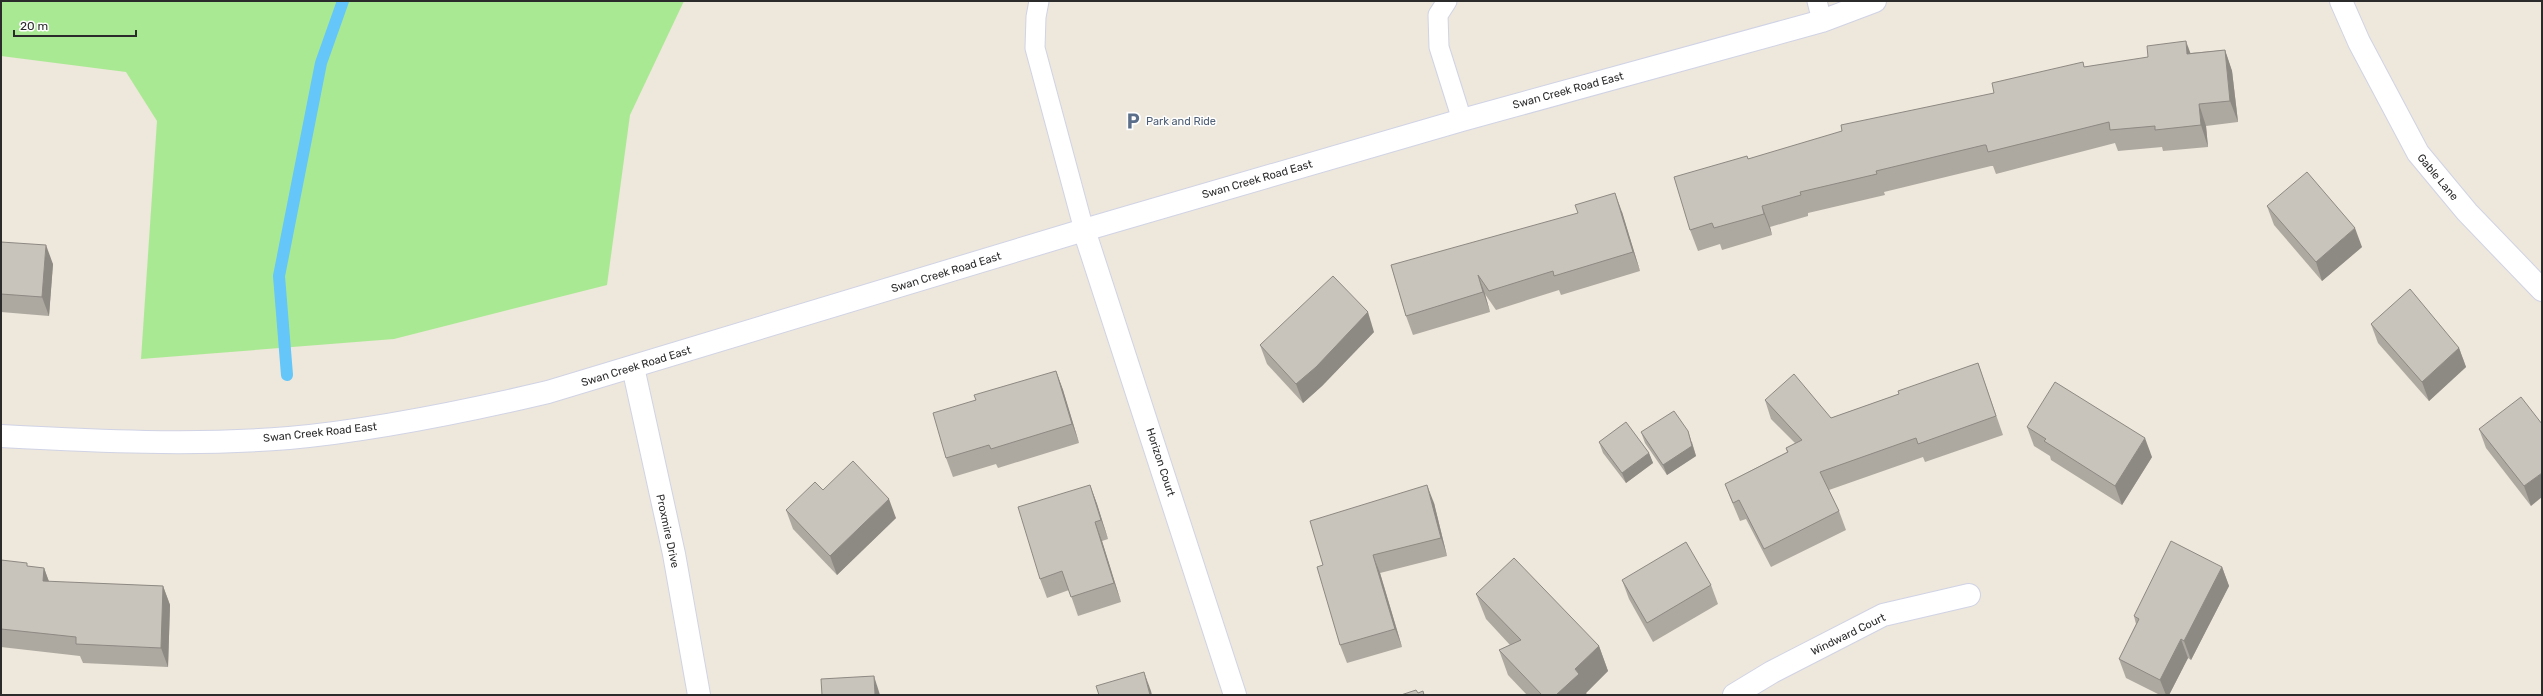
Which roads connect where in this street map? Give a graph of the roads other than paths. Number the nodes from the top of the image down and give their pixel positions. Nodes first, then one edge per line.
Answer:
1 (1039, 1) edge
2 (1447, 1) edge
3 (1875, 1) edge
4 (2341, 1) edge
5 (1819, 11) edge
6 (1462, 120) junction
7 (1084, 230) junction
8 (2542, 290) edge
9 (633, 367) junction
10 (1, 436) edge
11 (1969, 595) dead end
12 (699, 695) edge
13 (1235, 695) edge
14 (1734, 695) edge

1 - 7 lane
2 - 6 lane
3 - 5 main road, Swan Creek Road East
4 - 8 main road, Gable Lane
5 - 6 main road, Swan Creek Road East
6 - 7 main road, Swan Creek Road East
7 - 9 main road, Swan Creek Road East
7 - 13 main road, Horizon Court
9 - 10 main road, Swan Creek Road East
9 - 12 main road, Proxmire Drive
11 - 14 main road, Windward Court

